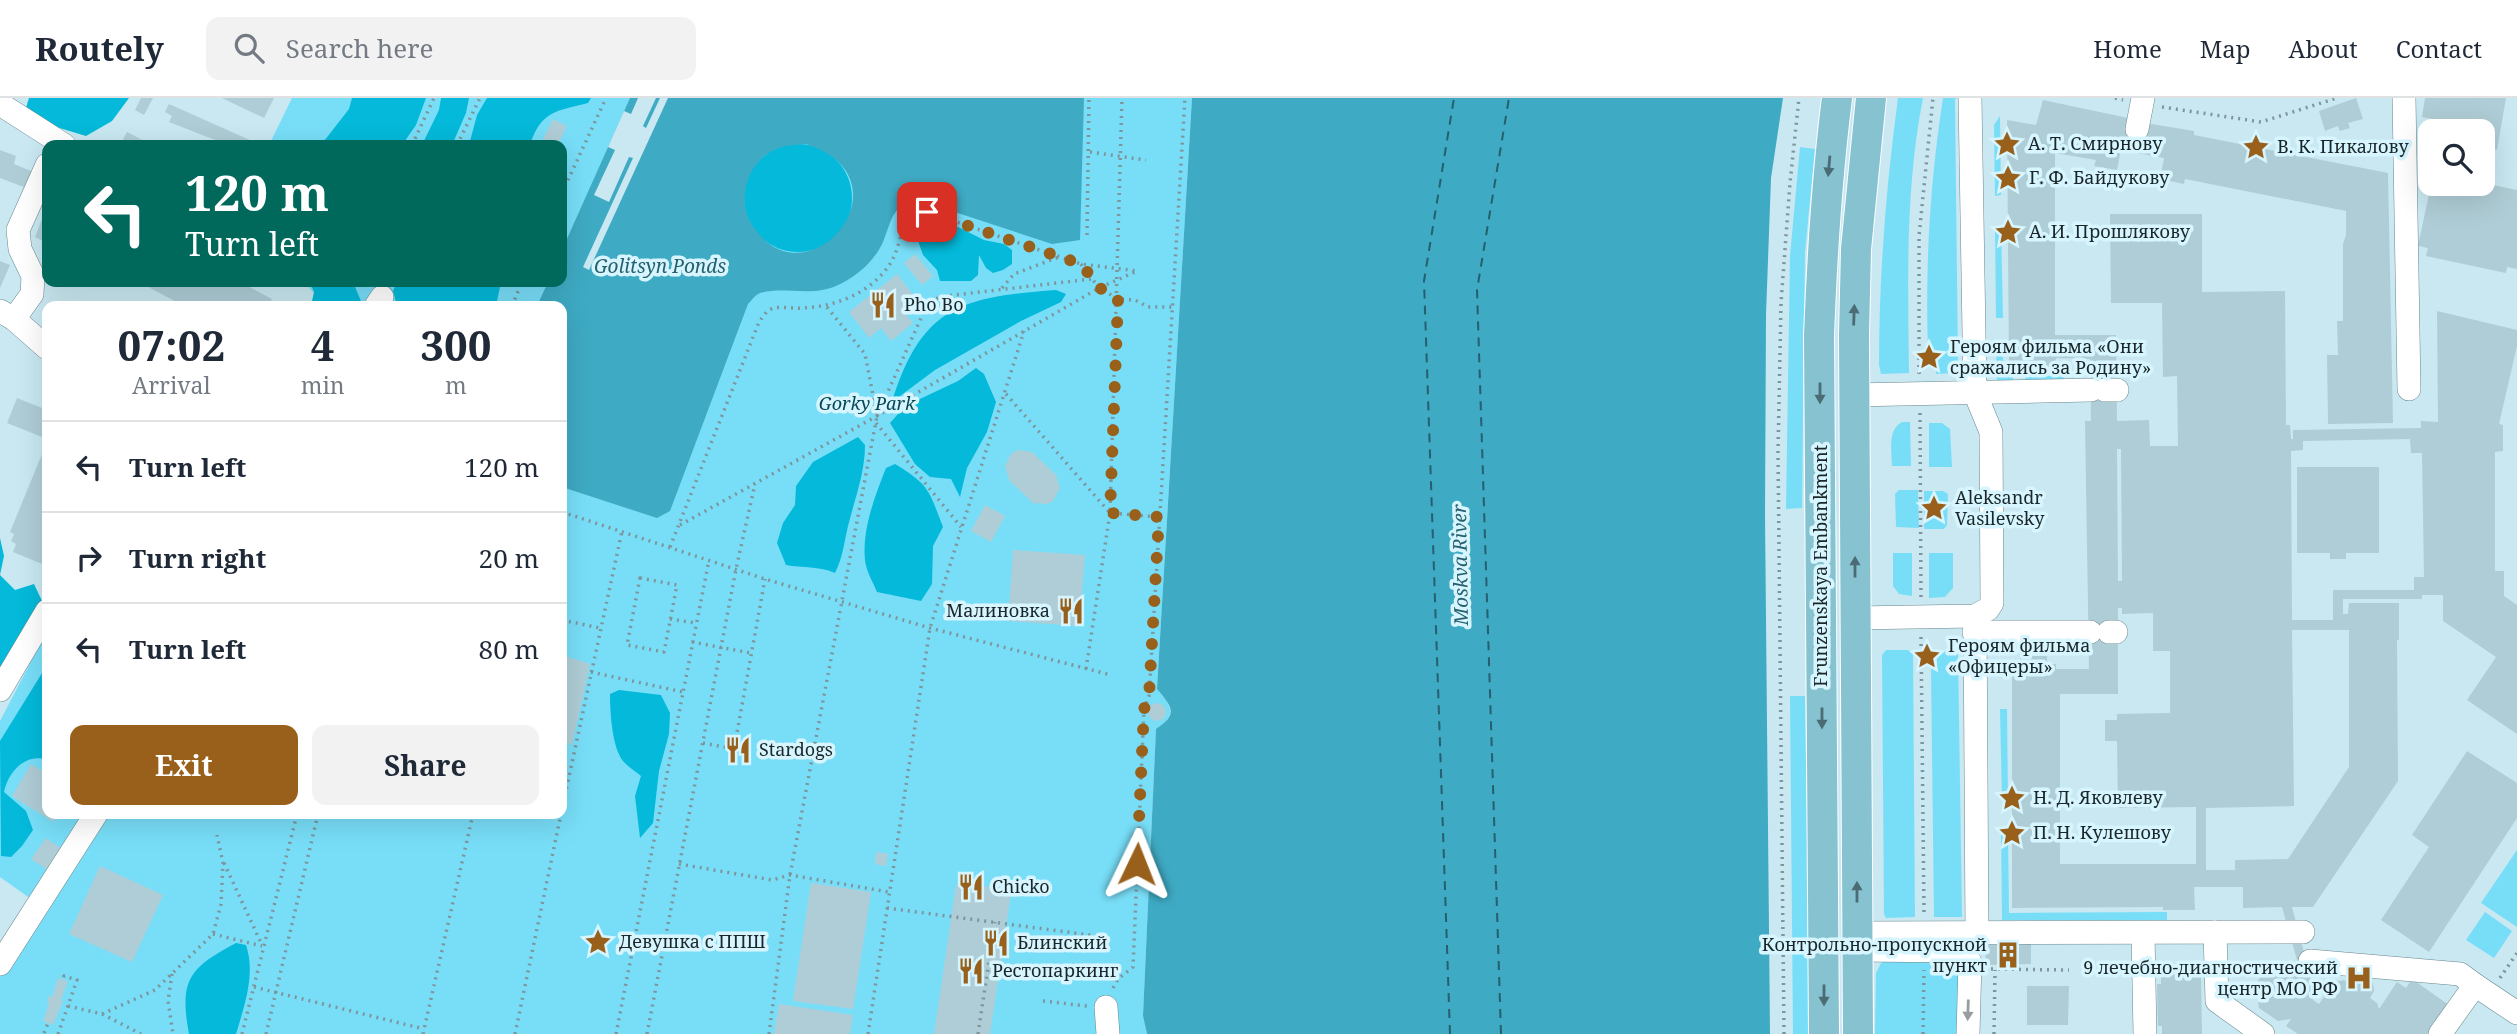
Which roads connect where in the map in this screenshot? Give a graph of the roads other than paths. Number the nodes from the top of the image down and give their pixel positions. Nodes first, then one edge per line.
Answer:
1 (1837, 98) edge
2 (1871, 98) edge
3 (1970, 98) edge
4 (2404, 98) edge
5 (2142, 101) edge
6 (0, 104) edge
7 (2137, 129) dead end
8 (54, 140) edge
9 (42, 176) edge
10 (7, 315) edge
11 (42, 344) edge
12 (2409, 389) dead end
13 (2104, 390) dead end
14 (1975, 393) junction
15 (1853, 395) junction
16 (1855, 618) junction
17 (42, 619) edge
18 (1974, 624) junction
19 (2105, 632) dead end
20 (0, 690) edge
21 (93, 819) edge
22 (2215, 932) junction
23 (2303, 932) dead end
24 (2143, 933) junction
25 (1977, 934) junction
26 (1858, 942) junction
27 (1924, 942) junction
28 (2310, 961) dead end
29 (0, 964) edge
30 (2482, 989) junction
31 (1106, 1007) road end
32 (2517, 1013) edge
33 (1108, 1034) edge
34 (1824, 1034) edge
35 (1858, 1034) edge
36 (1968, 1034) edge
37 (2146, 1034) edge
38 (2263, 1034) edge
39 (2440, 1034) edge

1 -> 34 main road, Frunzenskaya Embankment
15 -> 2 main road, Frunzenskaya Embankment
3 - 14 lane
4 - 12 lane
5 - 7 lane
6 - 8 lane
9 - 10 lane
10 - 11 lane
13 - 14 lane
14 - 15 lane
14 - 18 lane
16 -> 15 main road, Frunzenskaya Embankment
16 - 18 lane
26 -> 16 main road, Frunzenskaya Embankment
17 - 20 lane
18 - 19 lane
18 - 25 lane
21 - 29 lane
22 - 23 lane
22 - 24 lane
22 - 38 lane
24 - 25 lane
24 - 37 lane
25 - 27 lane
26 - 27 lane
26 - 35 main road, Frunzenskaya Embankment
27 -> 36 lane
28 - 30 lane
30 - 32 lane
30 - 39 lane
31 - 33 lane

